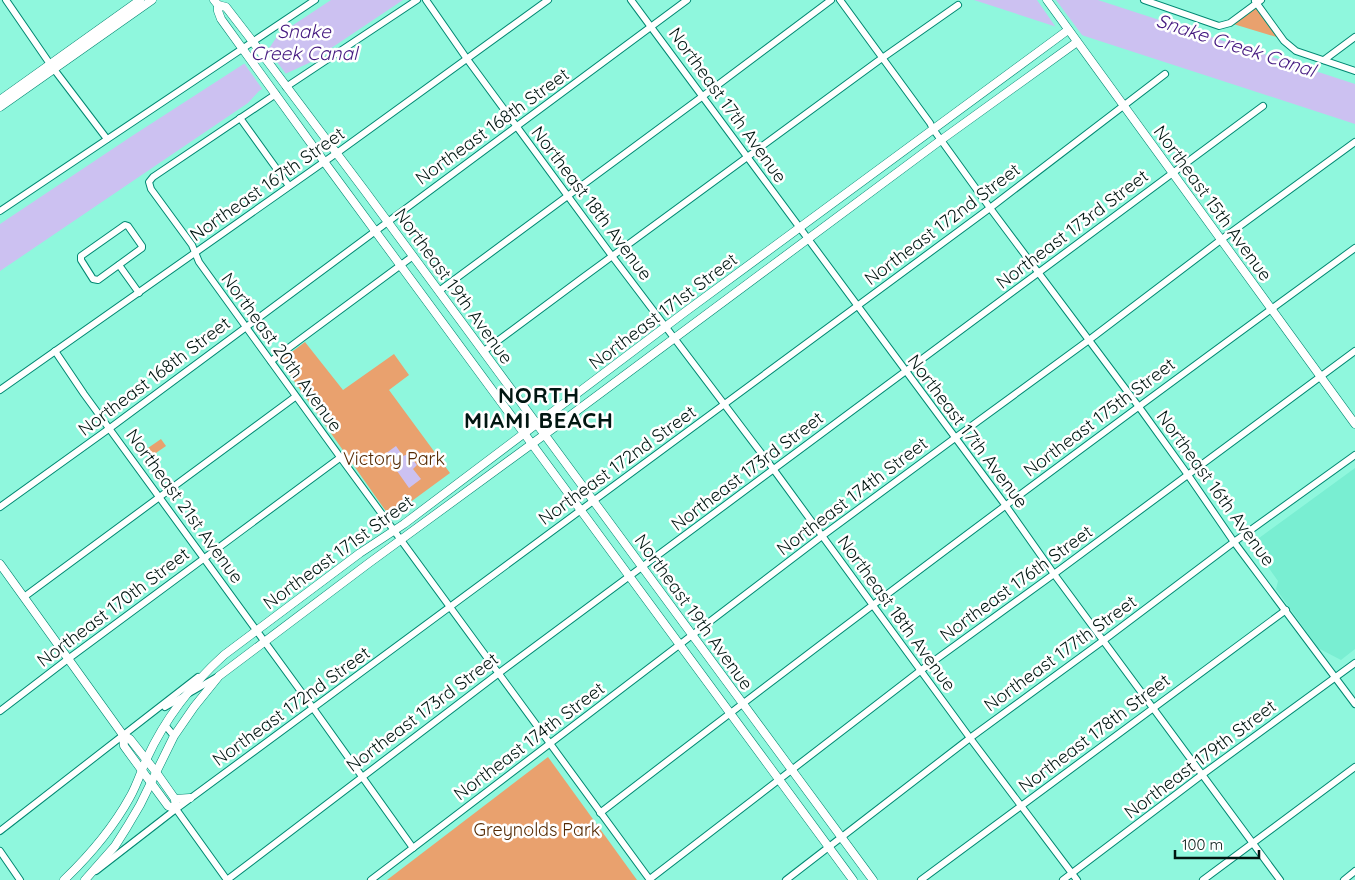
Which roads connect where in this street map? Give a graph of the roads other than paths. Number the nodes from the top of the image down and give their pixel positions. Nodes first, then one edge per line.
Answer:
1 (6, 0) edge
2 (140, 0) edge
3 (152, 0) edge
4 (315, 0) edge
5 (417, 0) edge
6 (426, 0) edge
7 (548, 0) edge
8 (631, 0) edge
9 (686, 0) edge
10 (831, 0) edge
11 (840, 0) edge
12 (1047, 0) edge
13 (1144, 0) edge
14 (1257, 1) edge
15 (216, 3) edge
16 (958, 5) dead end
17 (651, 27) junction
18 (1067, 32) junction
19 (1355, 37) edge
20 (253, 42) junction
21 (1050, 42) junction
22 (1076, 42) junction
23 (243, 49) junction
24 (1059, 54) junction
25 (882, 58) junction
26 (467, 59) junction
27 (1324, 60) junction
28 (52, 66) junction
29 (1355, 71) edge
30 (1165, 74) dead end
31 (286, 87) junction
32 (276, 94) junction
33 (703, 96) junction
34 (0, 100) edge
35 (1123, 106) junction
36 (1262, 106) dead end
37 (0, 107) edge
38 (240, 118) junction
39 (517, 127) junction
40 (933, 129) junction
41 (107, 139) junction
42 (941, 140) junction
43 (1355, 142) edge
44 (337, 153) junction
45 (747, 157) junction
46 (324, 162) junction
47 (1172, 173) junction
48 (289, 186) junction
49 (568, 195) junction
50 (990, 208) junction
51 (0, 211) edge
52 (388, 222) junction
53 (800, 227) junction
54 (375, 231) junction
55 (808, 239) junction
56 (1222, 240) junction
57 (1355, 248) edge
58 (196, 253) junction
59 (413, 256) junction
60 (612, 256) junction
61 (118, 265) junction
62 (400, 265) junction
63 (1039, 273) junction
64 (439, 290) junction
65 (140, 293) junction
66 (858, 306) junction
67 (1271, 309) junction
68 (464, 325) junction
69 (246, 326) junction
70 (666, 327) junction
71 (451, 334) junction
72 (674, 338) junction
73 (1089, 340) junction
74 (55, 351) junction
75 (484, 351) junction
76 (633, 351) junction
77 (1355, 351) edge
78 (271, 361) junction
79 (642, 362) junction
80 (906, 372) junction
81 (1320, 377) junction
82 (0, 390) edge
83 (581, 392) junction
84 (295, 397) junction
85 (588, 401) junction
86 (522, 404) junction
87 (724, 405) junction
88 (1139, 407) junction
89 (509, 412) junction
90 (537, 424) junction
91 (1355, 424) edge
92 (110, 428) junction
93 (525, 434) junction
94 (544, 435) junction
95 (955, 438) junction
96 (532, 444) junction
97 (1355, 455) edge
98 (341, 457) junction
99 (774, 470) junction
100 (1188, 475) junction
101 (160, 497) junction
102 (593, 501) junction
103 (1006, 506) junction
104 (0, 507) edge
105 (581, 510) junction
106 (394, 530) junction
107 (822, 536) junction
108 (401, 540) junction
109 (1234, 542) junction
110 (205, 558) junction
111 (0, 564) edge
112 (643, 566) junction
113 (1054, 574) junction
114 (629, 576) junction
115 (24, 597) junction
116 (873, 605) junction
117 (450, 607) junction
118 (1286, 610) junction
119 (256, 630) junction
120 (692, 635) junction
121 (1104, 640) junction
122 (264, 641) junction
123 (679, 644) junction
124 (68, 659) junction
125 (1355, 663) edge
126 (920, 671) junction
127 (206, 672) junction
128 (499, 673) junction
129 (219, 676) junction
130 (1336, 678) junction
131 (187, 695) junction
132 (742, 704) junction
133 (1355, 704) edge
134 (1153, 707) junction
135 (313, 708) junction
136 (0, 711) edge
137 (155, 712) junction
138 (730, 713) junction
139 (165, 725) junction
140 (123, 735) junction
141 (174, 736) junction
142 (970, 738) junction
143 (550, 744) junction
144 (146, 760) junction
145 (1355, 767) edge
146 (142, 769) junction
147 (791, 770) junction
148 (156, 772) junction
149 (1202, 774) junction
150 (362, 776) junction
151 (779, 780) junction
152 (151, 783) junction
153 (190, 798) junction
154 (174, 799) junction
155 (1022, 805) junction
156 (176, 809) junction
157 (600, 813) junction
158 (0, 831) edge
159 (841, 838) junction
160 (1253, 842) junction
161 (413, 848) junction
162 (829, 848) junction
163 (0, 851) edge
164 (1355, 872) edge
165 (1072, 873) junction
166 (87, 878) edge
167 (20, 880) edge
168 (64, 880) edge
169 (227, 880) edge
170 (371, 880) edge
171 (650, 880) edge
172 (786, 880) edge
173 (853, 880) edge
174 (873, 880) edge
175 (921, 880) edge
176 (1063, 880) edge
177 (1077, 880) edge
178 (1203, 880) edge
179 (1280, 880) edge
180 (1344, 880) edge

1 - 28 street
2 - 28 street
3 - 28 street
4 - 20 street
5 - 31 street
6 - 26 street, Northeast 18th Avenue
7 - 26 street, Northeast 167th Street
8 - 17 street, Northeast 17th Avenue
9 - 17 street, Northeast 168th Street
10 - 33 street
11 - 25 street, Northeast 16th Avenue
12 - 18 street, Northeast 15th Avenue
13 - 14 street
14 - 27 street
15 - 20 street, Northeast 19th Avenue
15 - 23 street, Northeast 19th Avenue
16 - 25 street
17 - 33 street, Northeast 17th Avenue
17 - 39 street, Northeast 168th Street
18 - 21 street, Northeast 171st Street
18 - 22 street, Northeast 15th Avenue
19 - 27 street
20 - 23 street
20 - 31 street, Northeast 19th Avenue
21 - 24 street
21 - 40 street, Northeast 171st Street
22 - 24 street, Northeast 171st Street
22 - 35 street, Northeast 15th Avenue
23 - 32 street, Northeast 19th Avenue
23 - 41 street
24 - 42 street, Northeast 171st Street
25 - 40 street, Northeast 16th Avenue
25 - 45 street
26 - 39 street, Northeast 18th Avenue
26 - 44 street, Northeast 167th Street
27 - 29 street
28 - 34 street
28 - 37 street
28 - 41 street
30 - 35 street, Northeast 172nd Street
31 - 44 street, Northeast 19th Avenue
32 - 38 street
32 - 46 street, Northeast 19th Avenue
33 - 45 street, Northeast 17th Avenue
33 - 49 street
35 - 47 street, Northeast 15th Avenue
35 - 50 street, Northeast 172nd Street
36 - 47 street, Northeast 173rd Street
38 - 48 street
38 - 58 street, Northeast 20th Avenue
39 - 49 street, Northeast 18th Avenue
39 - 52 street, Northeast 168th Street
40 - 42 street, Northeast 16th Avenue
40 - 53 street, Northeast 171st Street
41 - 51 street
42 - 50 street, Northeast 16th Avenue
42 - 55 street, Northeast 171st Street
43 - 56 street, Northeast 174th Street
44 - 46 street, Northeast 167th Street
44 - 52 street, Northeast 19th Avenue
45 - 53 street, Northeast 17th Avenue
45 - 60 street
46 - 48 street, Northeast 167th Street
46 - 54 street, Northeast 19th Avenue
47 - 56 street, Northeast 15th Avenue
47 - 63 street, Northeast 173rd Street
48 - 58 street, Northeast 167th Street
49 - 60 street, Northeast 18th Avenue
49 - 64 street
50 - 63 street, Northeast 16th Avenue
50 - 66 street, Northeast 172nd Street
52 - 54 street, Northeast 168th Street
52 - 59 street, Northeast 19th Avenue
53 - 55 street, Northeast 17th Avenue
53 - 70 street, Northeast 171st Street
54 - 62 street, Northeast 19th Avenue
54 - 69 street, Northeast 168th Street
55 - 66 street, Northeast 17th Avenue
55 - 72 street, Northeast 171st Street
56 - 67 street, Northeast 15th Avenue
56 - 73 street, Northeast 174th Street
57 - 67 street, Northeast 175th Street
58 - 65 street, Northeast 167th Street
58 - 69 street, Northeast 20th Avenue
59 - 62 street
59 - 64 street, Northeast 19th Avenue
60 - 70 street, Northeast 18th Avenue
60 - 75 street
61 - 61 street
61 - 65 street
62 - 71 street, Northeast 19th Avenue
62 - 78 street
63 - 73 street, Northeast 16th Avenue
63 - 80 street, Northeast 173rd Street
64 - 68 street, Northeast 19th Avenue
65 - 74 street, Northeast 167th Street
66 - 80 street, Northeast 17th Avenue
66 - 87 street, Northeast 172nd Street
67 - 81 street, Northeast 15th Avenue
67 - 88 street, Northeast 175th Street
68 - 71 street
68 - 75 street, Northeast 19th Avenue
69 - 78 street, Northeast 20th Avenue
69 - 92 street, Northeast 168th Street
70 - 72 street, Northeast 18th Avenue
70 - 76 street, Northeast 171st Street
71 - 89 street, Northeast 19th Avenue
72 - 79 street, Northeast 171st Street
72 - 87 street, Northeast 18th Avenue
73 - 88 street, Northeast 16th Avenue
73 - 95 street, Northeast 174th Street
74 - 82 street, Northeast 167th Street
74 - 92 street, Northeast 21st Avenue
75 - 86 street, Northeast 19th Avenue
76 - 79 street
76 - 83 street, Northeast 171st Street
77 - 81 street, Northeast 176th Street
78 - 84 street, Northeast 20th Avenue
79 - 85 street, Northeast 171st Street
80 - 95 street, Northeast 17th Avenue
80 - 99 street, Northeast 173rd Street
81 - 91 street, Northeast 15th Avenue
81 - 100 street, Northeast 176th Street
83 - 85 street
83 - 90 street, Northeast 171st Street
84 - 98 street, Northeast 20th Avenue
84 - 101 street
85 - 94 street, Northeast 171st Street
86 - 89 street
86 - 90 street, Northeast 19th Avenue
87 - 99 street, Northeast 18th Avenue
87 - 102 street, Northeast 172nd Street
88 - 100 street, Northeast 16th Avenue
88 - 103 street, Northeast 175th Street
89 - 93 street, Northeast 19th Avenue
90 - 93 street, Northeast 171st Street
90 - 94 street, Northeast 19th Avenue
92 - 101 street, Northeast 21st Avenue
92 - 104 street, Northeast 168th Street
93 - 96 street, Northeast 19th Avenue
93 - 106 street, Northeast 171st Street
94 - 96 street, Northeast 171st Street
94 - 102 street, Northeast 19th Avenue
95 - 103 street, Northeast 17th Avenue
95 - 107 street, Northeast 174th Street
96 - 105 street, Northeast 19th Avenue
96 - 108 street, Northeast 171st Street
97 - 109 street, Northeast 177th Street
98 - 106 street, Northeast 20th Avenue
98 - 110 street, Northeast 170th Street
99 - 107 street, Northeast 18th Avenue
99 - 112 street, Northeast 173rd Street
100 - 109 street, Northeast 16th Avenue
100 - 113 street, Northeast 176th Street
101 - 110 street, Northeast 21st Avenue
101 - 115 street
102 - 105 street, Northeast 172nd Street
102 - 112 street, Northeast 19th Avenue
103 - 113 street, Northeast 17th Avenue
103 - 116 street, Northeast 175th Street
105 - 114 street, Northeast 19th Avenue
105 - 117 street, Northeast 172nd Street
106 - 108 street, Northeast 20th Avenue
106 - 119 street, Northeast 171st Street
107 - 116 street, Northeast 18th Avenue
107 - 120 street, Northeast 174th Street
108 - 117 street, Northeast 20th Avenue
108 - 122 street, Northeast 171st Street
109 - 118 street, Northeast 16th Avenue
109 - 121 street, Northeast 177th Street
110 - 119 street, Northeast 21st Avenue
110 - 124 street, Northeast 170th Street
111 - 115 street
112 - 114 street, Northeast 173rd Street
112 - 120 street, Northeast 19th Avenue
113 - 121 street, Northeast 17th Avenue
113 - 126 street, Northeast 176th Street
114 - 123 street, Northeast 19th Avenue
114 - 128 street, Northeast 173rd Street
115 - 124 street
116 - 126 street, Northeast 18th Avenue
116 - 132 street, Northeast 175th Street
117 - 128 street, Northeast 20th Avenue
117 - 135 street, Northeast 172nd Street
118 - 130 street, Northeast 16th Avenue
118 - 134 street, Northeast 178th Street
119 - 122 street, Northeast 21st Avenue
119 - 127 street, Northeast 171st Street
120 - 123 street, Northeast 174th Street
120 - 132 street, Northeast 19th Avenue
121 - 134 street, Northeast 17th Avenue
121 - 142 street, Northeast 177th Street
122 - 129 street, Northeast 171st Street
122 - 135 street, Northeast 21st Avenue
123 - 138 street, Northeast 19th Avenue
123 - 143 street, Northeast 174th Street
124 - 136 street, Northeast 170th Street
124 - 140 street
125 - 130 street, Northeast 179th Street
126 - 142 street, Northeast 18th Avenue
126 - 147 street, Northeast 176th Street
127 - 131 street, Northeast 171st Street
127 - 137 street, Northeast 171st Street
128 - 143 street, Northeast 20th Avenue
128 - 150 street, Northeast 173rd Street
129 - 131 street, Northeast 171st Street
129 - 141 street, Northeast 171st Street
130 - 133 street, Northeast 16th Avenue
130 - 149 street, Northeast 179th Street
131 - 137 street, Northeast 171st Street
131 - 139 street, Northeast 171st Street
132 - 138 street, Northeast 175th Street
132 - 147 street, Northeast 19th Avenue
134 - 149 street, Northeast 17th Avenue
134 - 155 street, Northeast 178th Street
135 - 150 street, Northeast 21st Avenue
135 - 153 street, Northeast 172nd Street
137 - 140 street, Northeast 171st Street
138 - 151 street, Northeast 19th Avenue
138 - 157 street, Northeast 175th Street
139 - 141 street
139 - 144 street, Northeast 171st Street
140 - 144 street
140 - 146 street
140 - 158 street, Northeast 171st Street
141 - 148 street, Northeast 171st Street
142 - 155 street, Northeast 18th Avenue
142 - 159 street, Northeast 177th Street
143 - 157 street, Northeast 20th Avenue
143 - 161 street, Northeast 174th Street
144 - 146 street, Northeast 171st Street
144 - 148 street
145 - 160 street
146 - 152 street
146 - 168 street, Northeast 171st Street
147 - 151 street, Northeast 176th Street
147 - 159 street, Northeast 19th Avenue
148 - 152 street, Northeast 171st Street
148 - 154 street
149 - 160 street, Northeast 17th Avenue
149 - 165 street, Northeast 179th Street
150 - 161 street, Northeast 21st Avenue
150 - 169 street, Northeast 173rd Street
151 - 162 street, Northeast 19th Avenue
151 - 171 street, Northeast 176th Street
152 - 156 street
152 - 166 street, Northeast 171st Street
153 - 154 street
153 - 156 street, Northeast 172nd Street
154 - 156 street
155 - 165 street, Northeast 18th Avenue
155 - 175 street, Northeast 178th Street
156 - 166 street, Northeast 172nd Street
156 - 169 street
157 - 171 street, Northeast 20th Avenue
159 - 162 street, Northeast 177th Street
159 - 174 street, Northeast 19th Avenue
160 - 178 street
160 - 179 street, Northeast 17th Avenue
161 - 170 street, Northeast 174th Street
162 - 172 street, Northeast 177th Street
162 - 173 street, Northeast 19th Avenue
163 - 167 street
164 - 180 street
165 - 176 street, Northeast 179th Street
165 - 177 street, Northeast 18th Avenue

